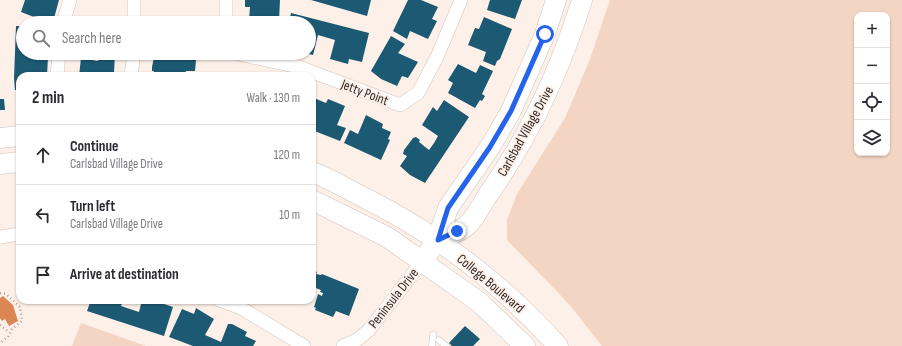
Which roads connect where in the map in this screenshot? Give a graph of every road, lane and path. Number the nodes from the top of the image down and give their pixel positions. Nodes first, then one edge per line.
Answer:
1 (70, 0) edge
2 (134, 0) edge
3 (226, 0) edge
4 (461, 0) edge
5 (556, 0) edge
6 (582, 0) edge
7 (65, 16) edge
8 (134, 16) edge
9 (226, 16) edge
10 (58, 60) edge
11 (133, 60) edge
12 (266, 60) edge
13 (57, 72) edge
14 (132, 72) edge
15 (312, 72) edge
16 (316, 73) edge
17 (16, 136) edge
18 (0, 138) edge
19 (16, 162) edge
20 (0, 164) edge
21 (316, 174) edge
22 (316, 202) edge
23 (16, 235) edge
24 (0, 237) edge
25 (438, 240) junction
26 (422, 262) junction
27 (0, 293) edge
28 (16, 303) edge
29 (17, 304) edge
30 (230, 304) edge
31 (0, 325) edge
32 (9, 332) junction
33 (434, 335) dead end
34 (440, 340) dead end
35 (0, 343) edge
36 (304, 346) edge
37 (343, 346) edge
38 (432, 346) edge
39 (446, 346) edge
40 (525, 346) edge
41 (558, 346) edge

1 - 7 street
2 - 8 street
3 - 9 street
4 - 16 street, Jetty Point
5 - 25 main road, Carlsbad Village Drive
6 - 25 main road, Carlsbad Village Drive
10 - 13 street
11 - 14 street
12 - 15 street, Jetty Point
17 - 18 main road
19 - 20 main road
21 - 25 main road, College Boulevard
22 - 26 main road, College Boulevard
23 - 24 street
25 - 26 main road, Carlsbad Village Drive
25 - 41 main road, College Boulevard
26 - 37 street, Peninsula Drive
26 - 40 main road, College Boulevard
27 - 28 path
29 - 32 path
30 - 36 street
31 - 32 path
32 - 35 path
33 - 38 lane
34 - 39 lane

